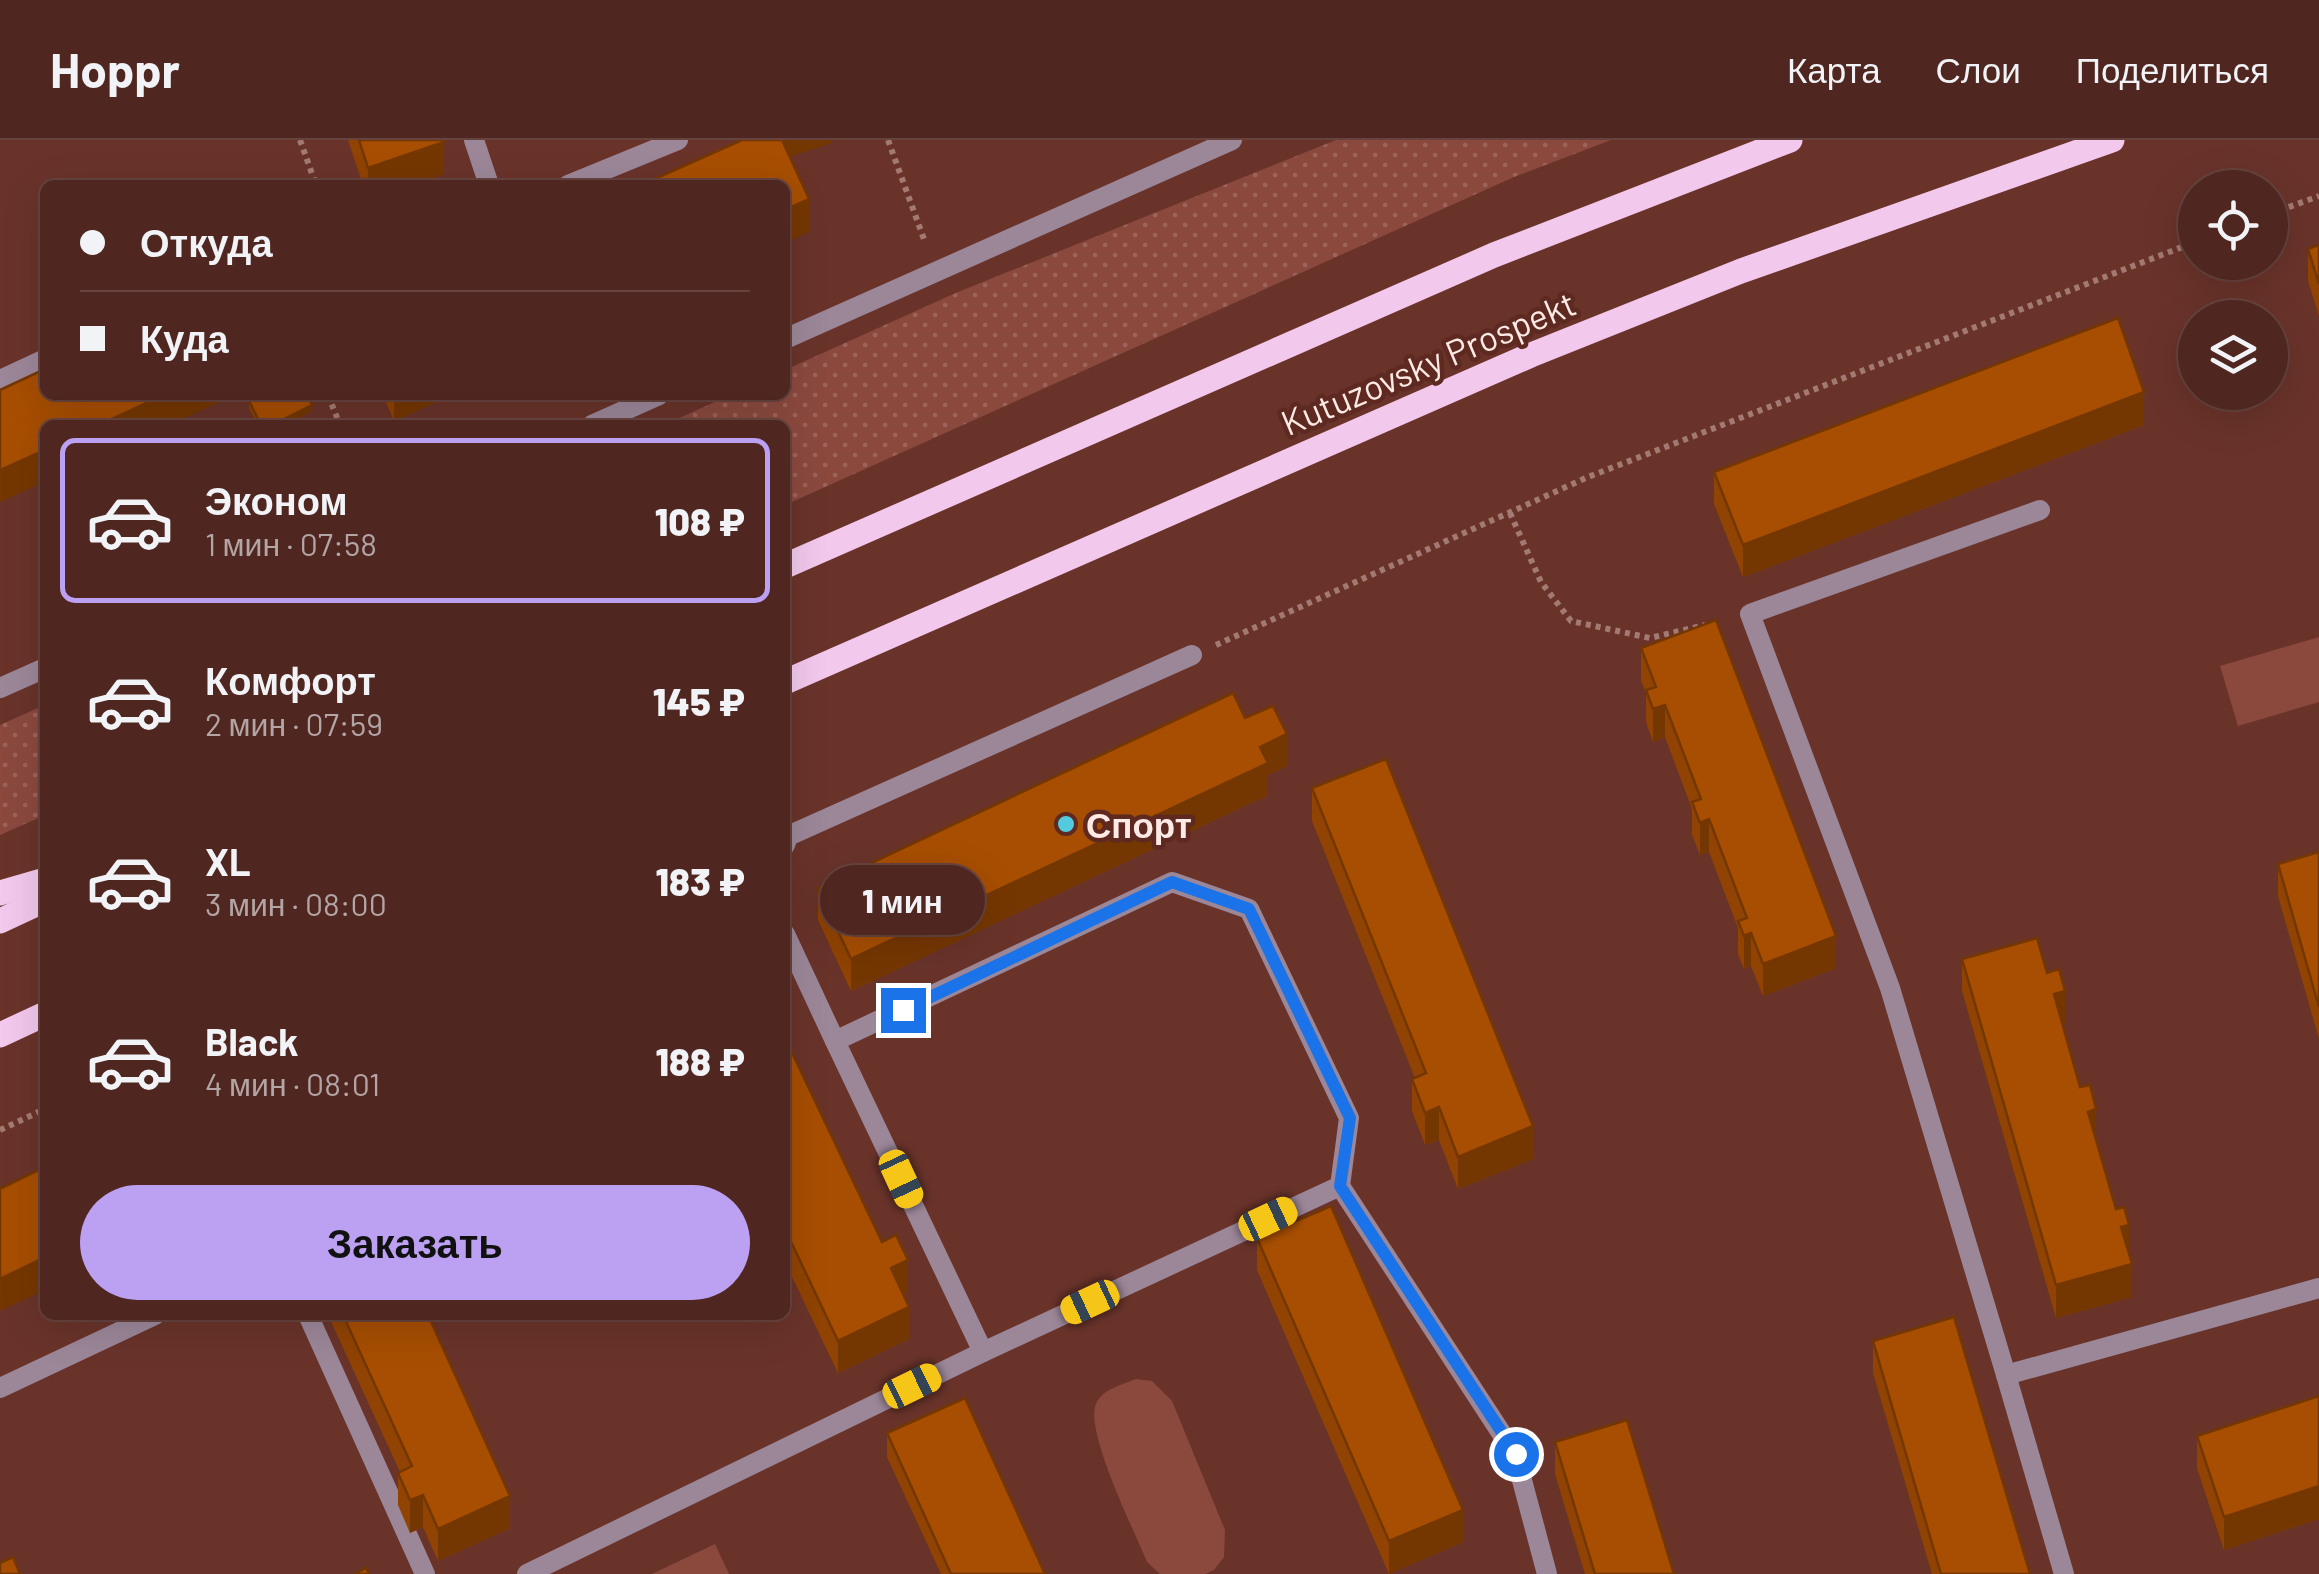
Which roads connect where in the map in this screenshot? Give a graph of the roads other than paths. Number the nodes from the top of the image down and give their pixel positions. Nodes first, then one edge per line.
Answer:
1 (474, 140) edge
2 (678, 140) edge
3 (1232, 140) edge
4 (1790, 140) edge
5 (2112, 140) edge
6 (487, 180) edge
7 (580, 180) edge
8 (790, 336) edge
9 (40, 361) edge
10 (0, 380) edge
11 (648, 400) edge
12 (603, 420) edge
13 (2040, 510) dead end
14 (790, 564) edge
15 (1192, 655) road end
16 (40, 670) edge
17 (790, 680) edge
18 (0, 688) edge
19 (790, 835) edge
20 (40, 881) edge
21 (0, 893) edge
22 (40, 902) edge
23 (0, 920) edge
24 (790, 944) edge
25 (40, 1016) edge
26 (0, 1034) edge
27 (836, 1041) junction
28 (1340, 1186) junction
29 (2319, 1288) edge
30 (144, 1320) edge
31 (310, 1320) edge
32 (983, 1352) junction
33 (2006, 1375) junction
34 (0, 1388) edge
35 (425, 1574) edge
36 (527, 1574) edge
37 (1547, 1574) edge
38 (2064, 1574) edge

1 - 6 lane
2 - 7 lane
3 - 8 lane
4 - 14 main road, Kutuzovsky Prospekt
5 - 17 main road, Kutuzovsky Prospekt
9 - 10 lane
11 - 12 lane
13 - 33 lane
15 - 19 lane
16 - 18 lane
20 - 21 main road
22 - 23 main road
24 - 27 lane
25 - 26 main road
27 - 28 lane
27 - 32 lane
28 - 32 lane
28 - 37 lane
29 - 33 lane
30 - 34 lane
31 - 35 lane
32 - 36 lane
33 - 38 lane

